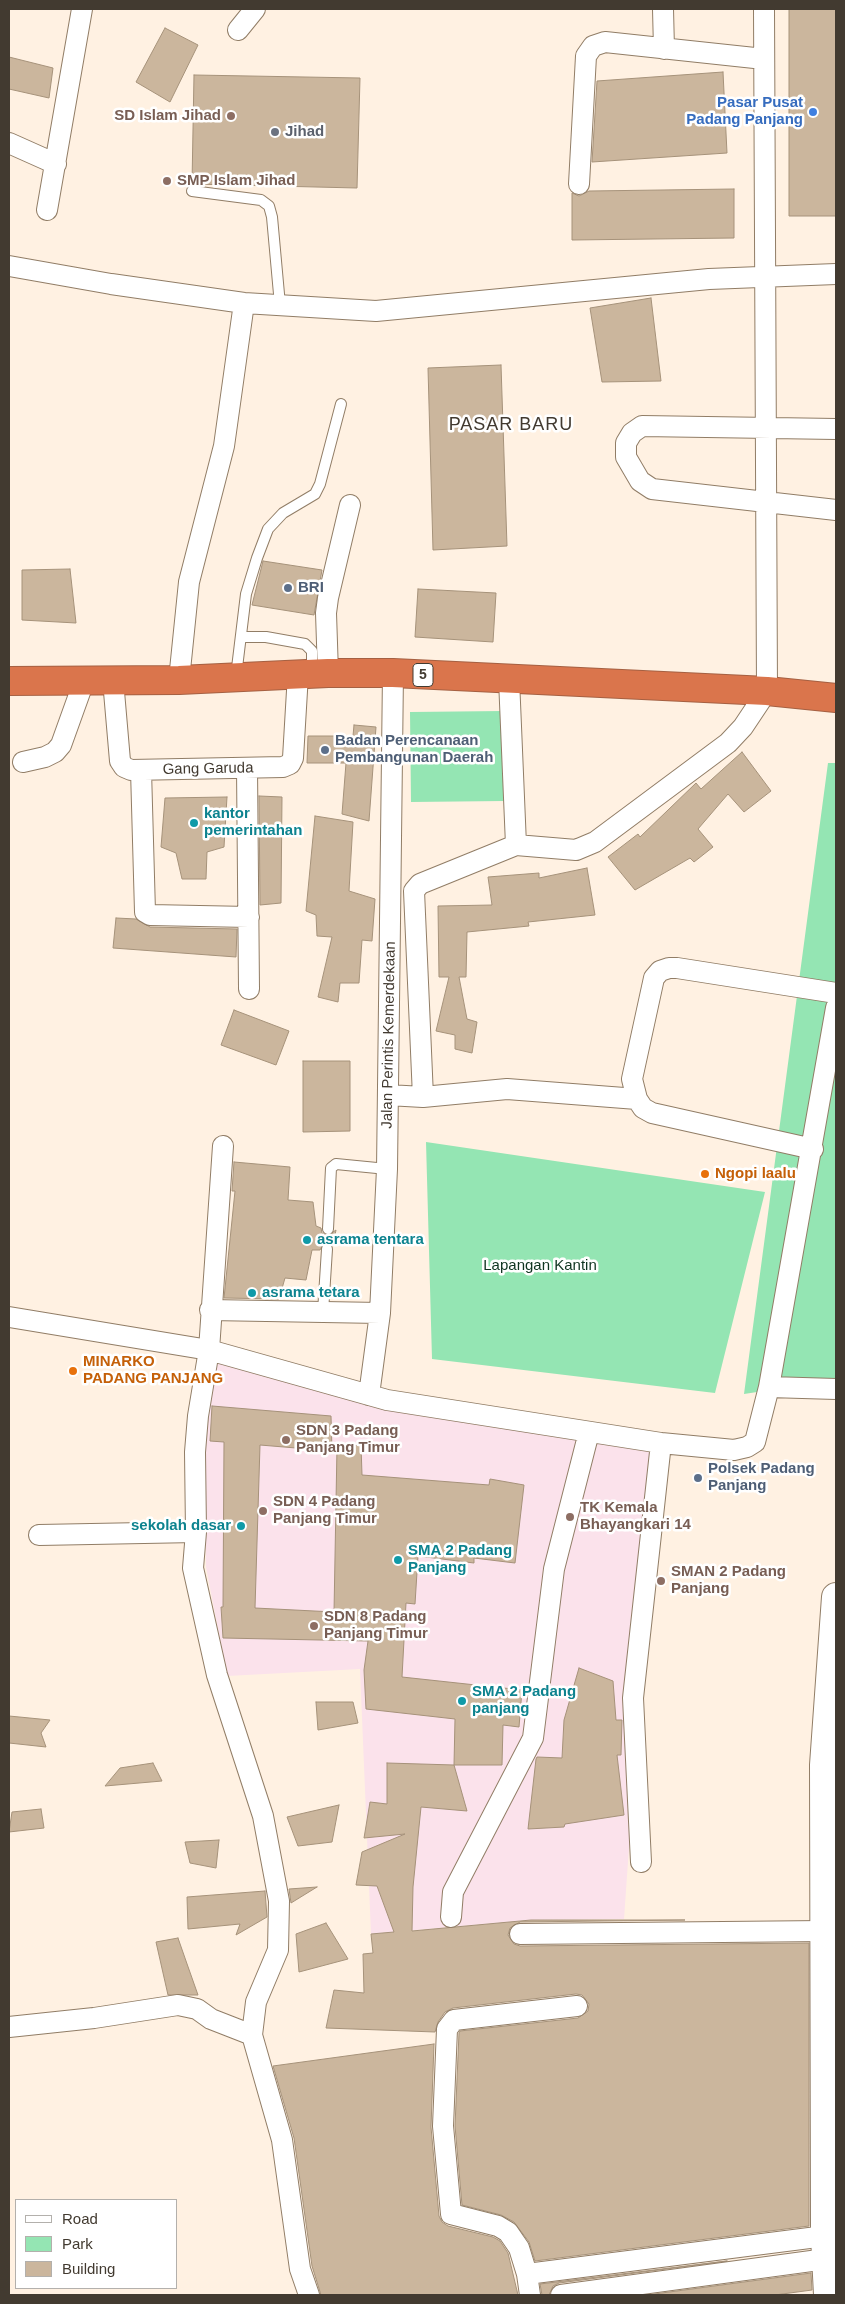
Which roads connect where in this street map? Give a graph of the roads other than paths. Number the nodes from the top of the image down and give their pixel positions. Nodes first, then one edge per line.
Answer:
1 (82, 9) edge
2 (255, 9) edge
3 (663, 9) edge
4 (764, 9) edge
5 (238, 30) dead end
6 (664, 49) junction
7 (764, 59) junction
8 (9, 143) edge
9 (56, 164) junction
10 (579, 184) dead end
11 (192, 191) dead end
12 (47, 210) dead end
13 (9, 266) edge
14 (836, 274) edge
15 (764, 276) junction
16 (244, 303) junction
17 (280, 306) junction
18 (340, 404) dead end
19 (767, 428) junction
20 (836, 429) edge
21 (767, 502) junction
22 (350, 505) dead end
23 (836, 510) edge
24 (242, 637) junction
25 (313, 673) junction
26 (394, 673) junction
27 (236, 677) junction
28 (509, 679) junction
29 (113, 680) junction
30 (179, 680) junction
31 (9, 681) edge
32 (84, 681) junction
33 (767, 691) junction
34 (836, 698) edge
35 (23, 762) dead end
36 (247, 768) junction
37 (142, 770) junction
38 (516, 845) junction
39 (249, 917) junction
40 (249, 989) dead end
41 (836, 994) edge
42 (836, 1008) edge
43 (388, 1095) junction
44 (424, 1097) junction
45 (637, 1099) junction
46 (223, 1146) dead end
47 (813, 1149) junction
48 (387, 1169) junction
49 (328, 1229) dead end
50 (326, 1249) dead end
51 (210, 1310) junction
52 (323, 1312) junction
53 (380, 1313) junction
54 (9, 1317) edge
55 (209, 1350) junction
56 (770, 1387) junction
57 (836, 1389) edge
58 (369, 1395) junction
59 (589, 1432) junction
60 (661, 1443) junction
61 (196, 1532) junction
62 (39, 1535) dead end
63 (836, 1597) edge
64 (641, 1862) dead end
65 (451, 1918) dead end
66 (824, 1931) junction
67 (520, 1934) dead end
68 (577, 2006) dead end
69 (9, 2027) edge
70 (252, 2035) junction
71 (826, 2247) junction
72 (527, 2274) junction
73 (309, 2295) edge
74 (530, 2295) edge
75 (561, 2295) edge
76 (828, 2295) edge

1 - 9 street
2 - 5 street
3 - 6 street
4 - 7 street
6 - 7 street
6 - 10 street
7 - 15 street
8 - 9 street
9 - 12 street
11 - 17 lane
13 - 16 street
14 - 15 street
15 - 17 street
15 - 19 street
16 - 17 street
16 - 30 street
18 - 24 lane
19 - 20 street
19 - 21 street
19 - 21 street
21 - 23 street
21 - 33 street
22 - 25 street
24 - 25 lane
24 - 27 lane
25 - 26 highway, 5
25 - 27 highway, 5
25 - 36 street, Gang Garuda
26 - 28 highway, 5
26 - 43 street, Jalan Perintis Kemerdekaan
27 - 30 highway, 5
28 - 33 highway, 5
28 - 38 street
29 - 30 highway, 5
29 - 32 highway, 5
29 - 37 street, Gang Garuda
31 - 32 highway, 5
32 - 35 street
33 - 34 highway, 5
33 - 38 street
36 - 37 street, Gang Garuda
36 - 39 street
37 - 39 street
38 - 44 street
39 - 40 street
41 - 45 street
42 - 47 street
43 - 44 street
43 - 48 street, Jalan Perintis Kemerdekaan
44 - 45 street
45 - 47 street
46 - 51 street
47 - 56 street
48 - 49 lane
48 - 53 street, Jalan Perintis Kemerdekaan
50 - 52 lane
51 - 52 street
51 - 55 street
52 - 53 street
53 - 58 street, Jalan Perintis Kemerdekaan
54 - 55 street
55 - 58 street
55 - 61 street
56 - 57 street
56 - 60 street
58 - 59 street
59 - 60 street
59 - 65 street
60 - 64 street
61 - 62 street
61 - 70 street
63 - 66 main road
66 - 67 street
66 - 71 main road
68 - 72 street
69 - 70 street
70 - 73 street
71 - 72 street
71 - 75 street
71 - 76 main road
72 - 74 street

